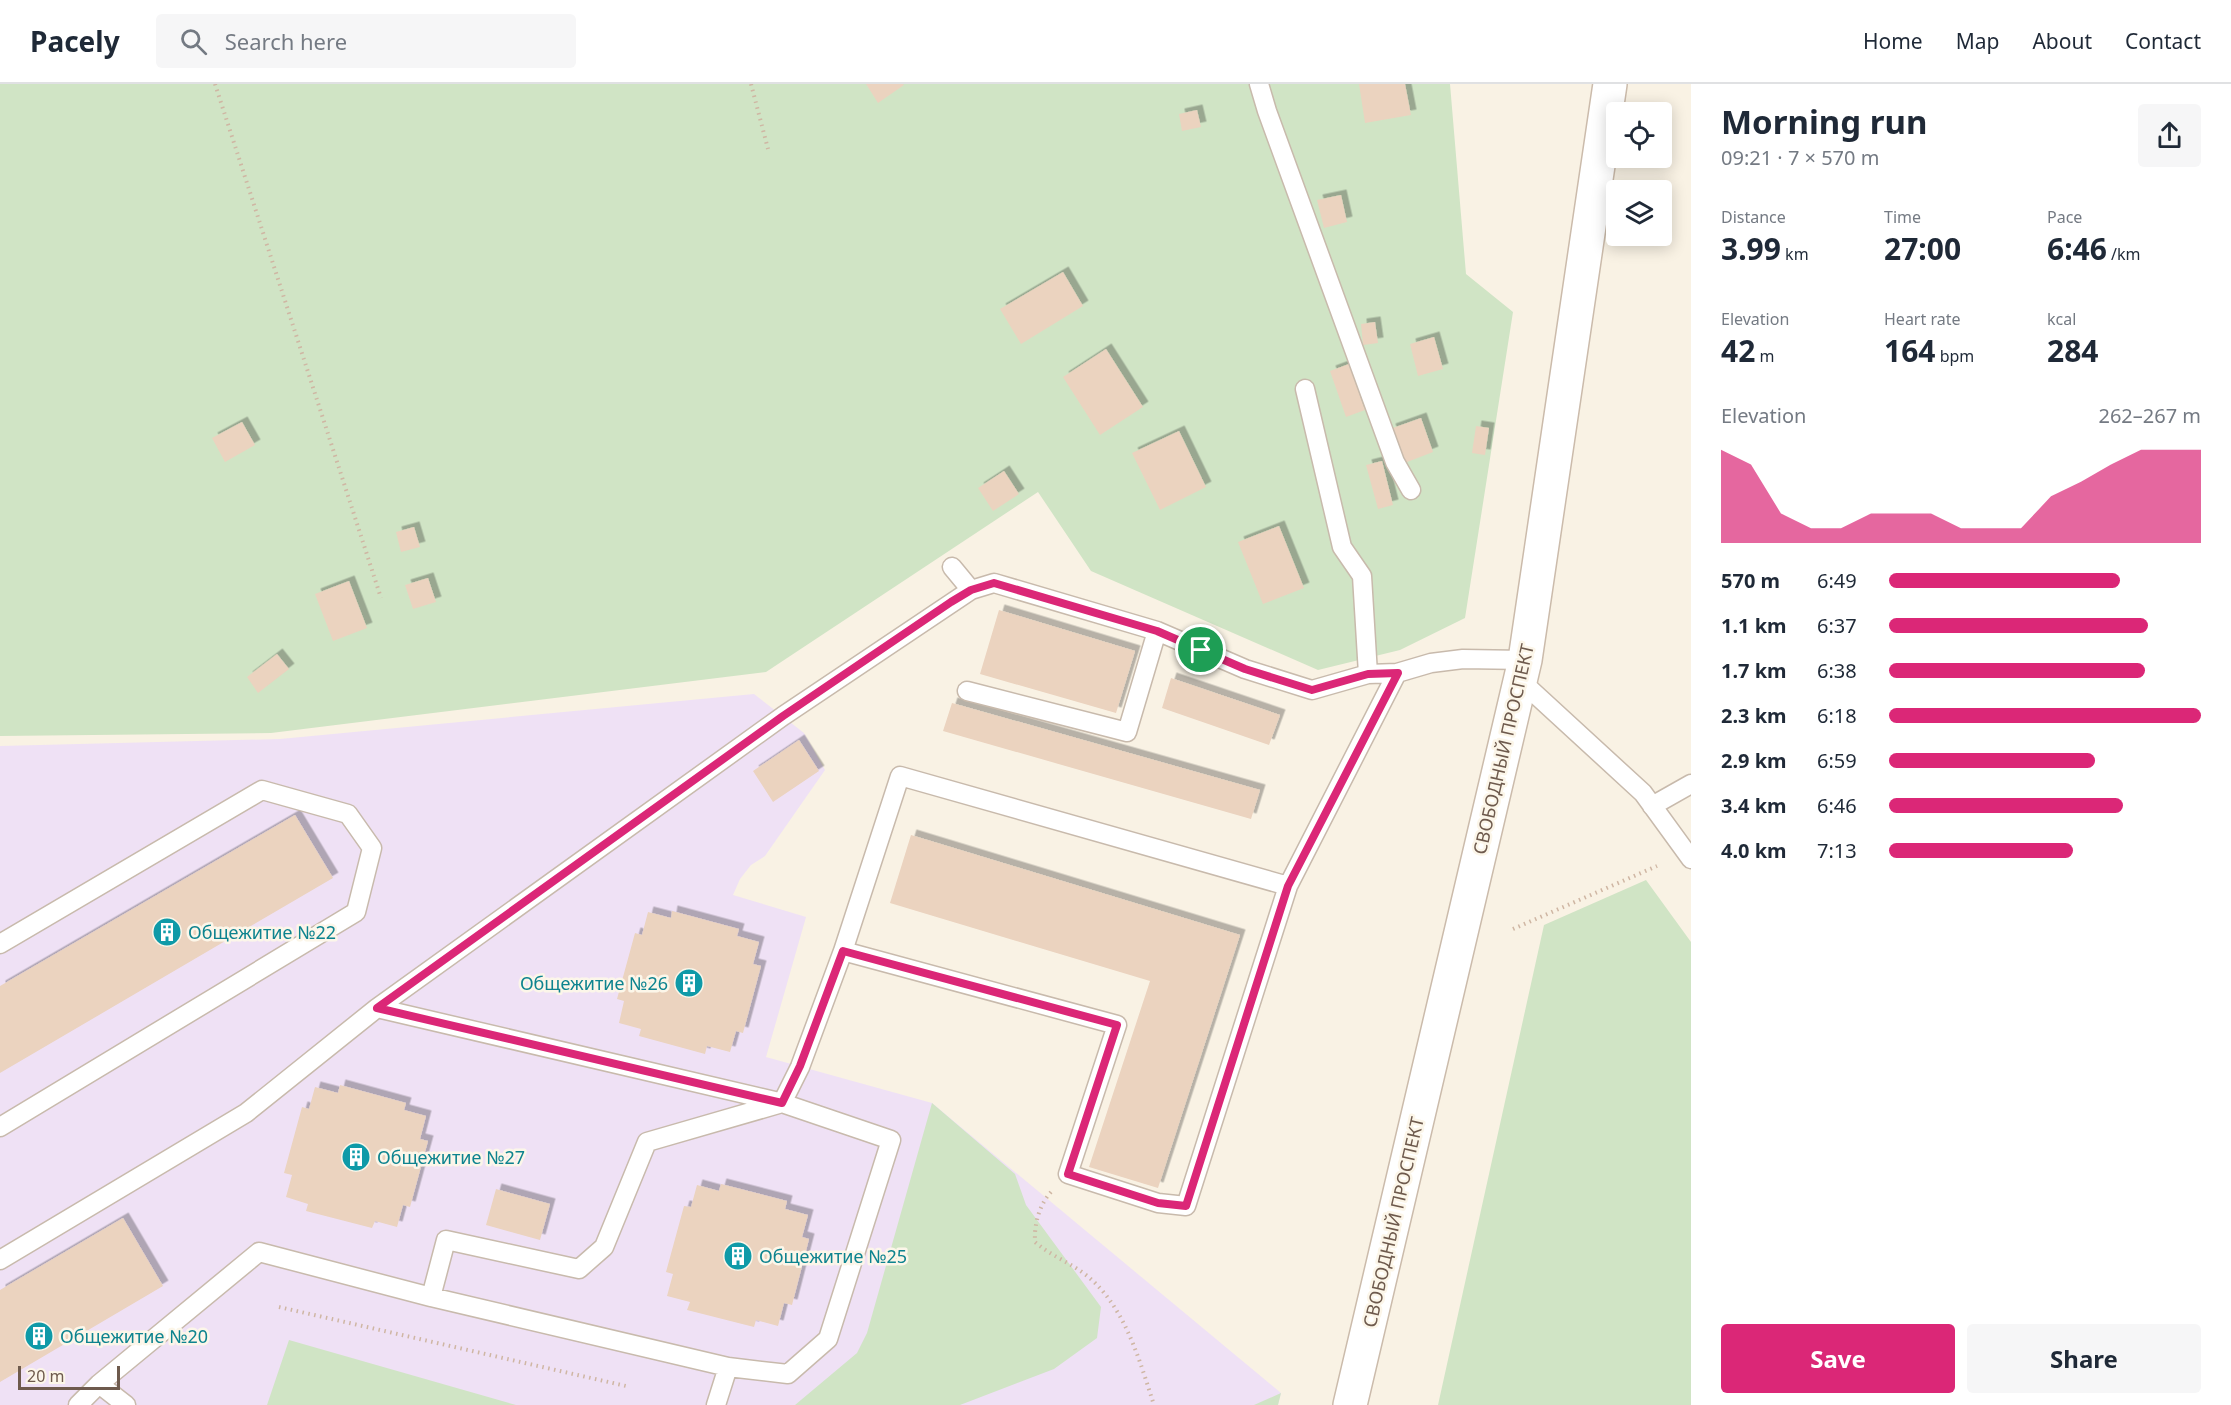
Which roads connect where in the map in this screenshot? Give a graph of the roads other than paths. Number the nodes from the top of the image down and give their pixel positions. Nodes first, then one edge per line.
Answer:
1 (1259, 84) edge
2 (1610, 84) edge
3 (1305, 389) dead end
4 (1411, 490) dead end
5 (952, 567) dead end
6 (971, 590) junction
7 (1157, 631) junction
8 (1523, 670) junction
9 (1398, 673) junction
10 (1368, 674) junction
11 (967, 692) dead end
12 (1691, 784) edge
13 (1652, 806) junction
14 (1691, 859) edge
15 (1288, 886) junction
16 (0, 944) edge
17 (843, 951) junction
18 (377, 1008) junction
19 (782, 1103) junction
20 (0, 1127) edge
21 (0, 1260) edge
22 (430, 1297) junction
23 (728, 1367) junction
24 (99, 1384) junction
25 (78, 1405) edge
26 (126, 1405) edge
27 (716, 1405) edge
28 (1350, 1405) edge

1 - 4 lane
2 - 8 main road, СВОБОДНЫЙ ПРОСПЕКТ
3 - 10 lane
5 - 6 lane
6 - 7 lane
6 - 18 lane
7 - 10 lane
7 - 11 lane
8 - 9 lane
8 - 13 lane
8 - 28 main road, СВОБОДНЫЙ ПРОСПЕКТ
9 - 10 lane
9 - 15 lane
12 - 13 lane
13 - 14 lane
15 - 17 lane
15 - 17 lane
16 - 20 lane
17 - 19 lane
18 - 19 lane
18 - 21 lane
19 - 22 lane
19 - 23 lane
22 - 23 lane
22 - 24 lane
23 - 27 lane
24 - 25 lane
24 - 26 lane

